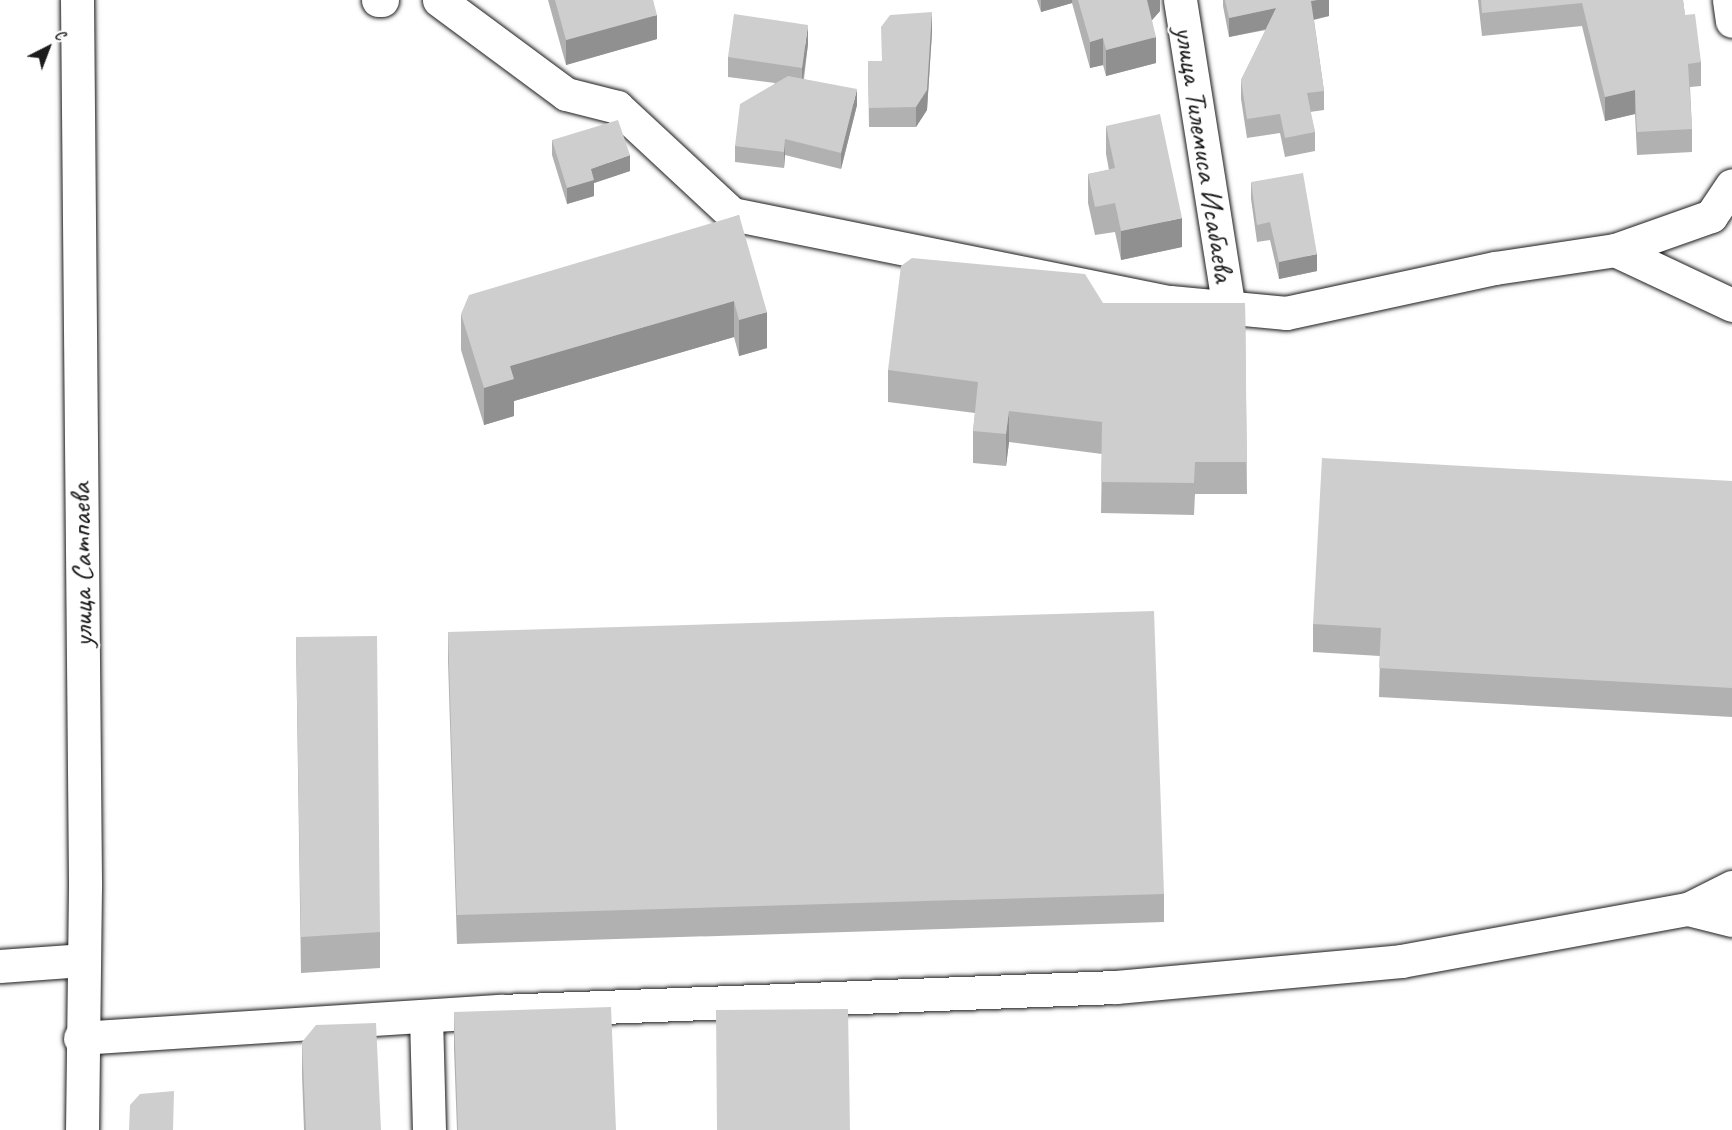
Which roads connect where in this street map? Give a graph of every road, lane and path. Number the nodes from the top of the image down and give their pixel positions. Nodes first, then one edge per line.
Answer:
1 (77, 0) edge
2 (439, 0) edge
3 (1180, 0) edge
4 (1729, 0) edge
5 (1732, 21) edge
6 (1732, 185) edge
7 (1615, 250) junction
8 (1732, 305) edge
9 (1229, 308) junction
10 (1732, 887) edge
11 (1688, 909) junction
12 (1732, 920) edge
13 (83, 960) junction
14 (0, 966) edge
15 (426, 1016) junction
16 (80, 1038) junction
17 (82, 1130) edge
18 (429, 1130) edge

1 - 13 street, улица Сатпаева
2 - 9 street
3 - 9 street, улица Тилемиса Исабаева
4 - 5 street
6 - 7 street
7 - 8 street
7 - 9 street
10 - 11 street
11 - 12 street
11 - 15 street
13 - 14 street
13 - 16 street, улица Сатпаева
15 - 16 street
15 - 18 street
16 - 17 street, улица Сатпаева

